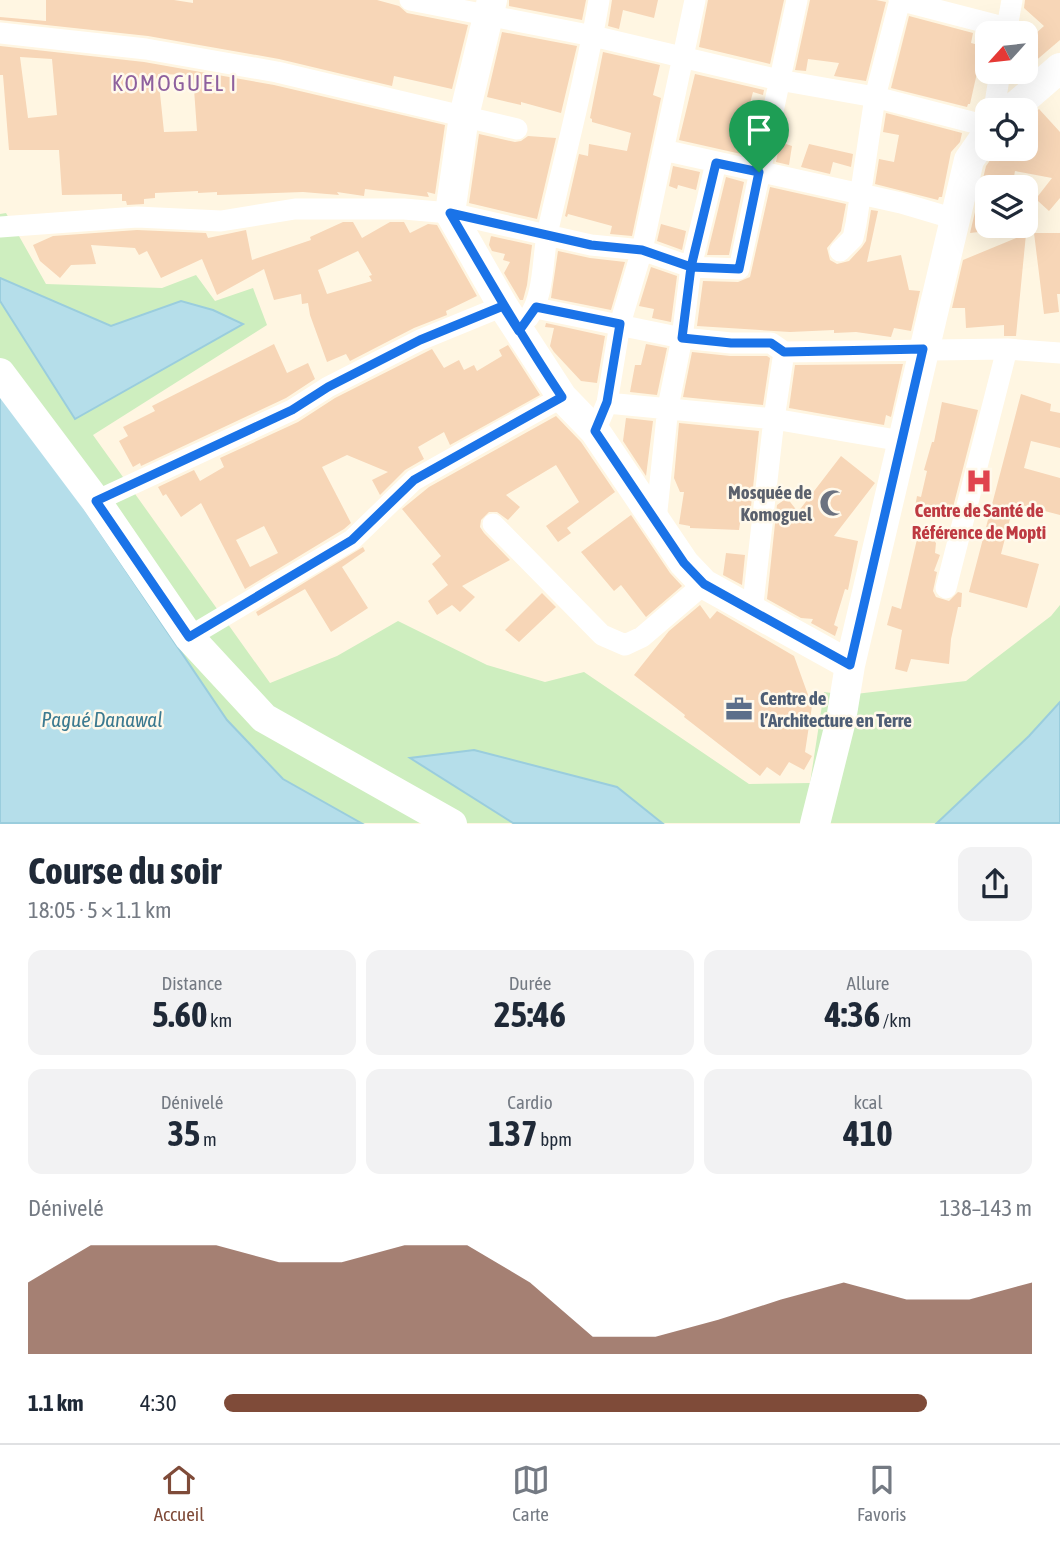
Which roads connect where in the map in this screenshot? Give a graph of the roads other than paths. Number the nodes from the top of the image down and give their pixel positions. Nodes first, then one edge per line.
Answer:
1 (411, 0) edge
2 (600, 0) edge
3 (695, 0) edge
4 (797, 0) edge
5 (899, 0) edge
6 (1012, 0) edge
7 (490, 8) edge
8 (975, 21) edge
9 (1008, 21) edge
10 (0, 33) edge
11 (593, 36) junction
12 (681, 57) junction
13 (1060, 68) edge
14 (779, 80) junction
15 (875, 97) junction
16 (1025, 98) edge
17 (464, 116) junction
18 (975, 123) edge
19 (517, 129) dead end
20 (663, 150) junction
21 (975, 151) edge
22 (716, 163) junction
23 (759, 172) junction
24 (860, 193) junction
25 (450, 213) junction
26 (955, 219) junction
27 (0, 227) edge
28 (547, 234) junction
29 (642, 250) junction
30 (840, 251) dead end
31 (691, 267) junction
32 (503, 306) junction
33 (528, 319) junction
34 (620, 324) junction
35 (682, 338) junction
36 (923, 349) junction
37 (1007, 349) junction
38 (1059, 349) edge
39 (784, 352) junction
40 (0, 373) edge
41 (562, 397) junction
42 (607, 402) junction
43 (668, 407) junction
44 (774, 419) junction
45 (595, 431) junction
46 (902, 441) junction
47 (96, 501) junction
48 (656, 520) junction
49 (493, 524) dead end
50 (704, 584) junction
51 (946, 588) dead end
52 (752, 612) junction
53 (189, 637) junction
54 (850, 665) junction
55 (452, 824) edge
56 (815, 824) edge

1 - 7 street
2 - 11 street
3 - 12 street
4 - 14 street
5 - 8 street
5 - 15 street
6 - 9 street
7 - 11 street
7 - 17 street
10 - 17 street
11 - 12 street
11 - 28 street
12 - 14 street
12 - 20 street
13 - 16 street
14 - 15 street
14 - 23 street
15 - 18 street
15 - 24 street
17 - 19 street
17 - 25 street
20 - 22 street
20 - 29 street
21 - 26 street
22 - 23 street
22 - 31 street
23 - 24 street
23 - 31 street
24 - 26 street
24 - 30 street
25 - 27 street
25 - 28 street
25 - 32 street
26 - 36 street
28 - 29 street
28 - 33 street
29 - 31 street
29 - 34 street
31 - 35 street
32 - 33 street
32 - 47 street
33 - 34 street
33 - 41 street
34 - 35 street
34 - 42 street
35 - 39 street
35 - 43 street
36 - 37 street
36 - 39 street
36 - 46 street
37 - 38 street
37 - 51 street
39 - 44 street
40 - 47 street
41 - 45 street
41 - 53 street
42 - 43 street
42 - 45 street
43 - 44 street
43 - 48 street
44 - 46 street
44 - 52 street
45 - 48 street
46 - 54 street
47 - 53 street
48 - 50 street
49 - 50 street
50 - 52 street
52 - 54 street
53 - 55 street
54 - 56 street

